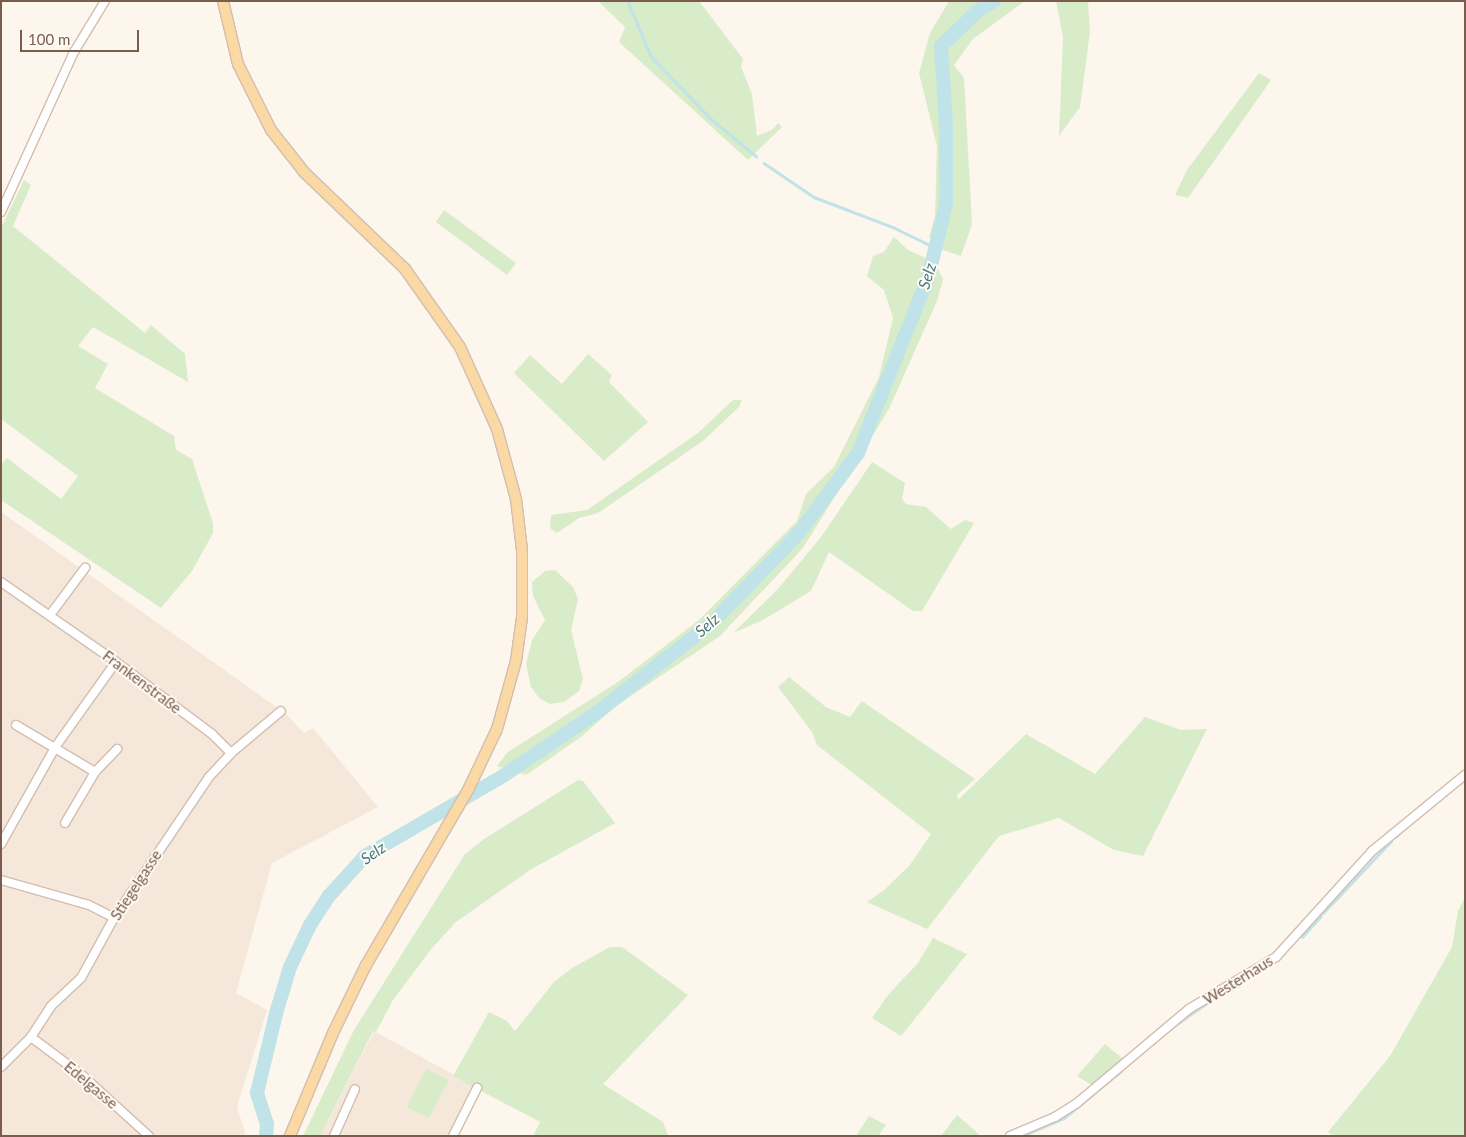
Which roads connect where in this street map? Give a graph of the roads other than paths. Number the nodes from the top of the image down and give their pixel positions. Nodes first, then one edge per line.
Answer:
1 (104, 1) edge
2 (223, 1) edge
3 (1, 212) edge
4 (85, 568) dead end
5 (1, 582) edge
6 (50, 615) junction
7 (116, 662) junction
8 (281, 712) dead end
9 (16, 725) dead end
10 (56, 746) junction
11 (117, 749) dead end
12 (230, 753) junction
13 (95, 772) junction
14 (1465, 775) edge
15 (64, 823) dead end
16 (1, 844) edge
17 (1, 880) edge
18 (114, 918) junction
19 (31, 1037) junction
20 (1, 1067) edge
21 (477, 1088) dead end
22 (355, 1089) dead end
23 (149, 1136) edge
24 (290, 1136) edge
25 (334, 1136) edge
26 (454, 1136) edge
27 (1010, 1136) edge

1 - 3 street
2 - 24 main road
4 - 6 street
5 - 6 street, Frankenstraße
6 - 7 street, Frankenstraße
7 - 10 street
7 - 12 street, Frankenstraße
8 - 12 street, Stiegelgasse
9 - 10 street
10 - 13 street
10 - 16 street
11 - 13 street
12 - 18 street, Stiegelgasse
13 - 15 street
14 - 27 street, Westerhaus
17 - 18 street
18 - 19 street, Stiegelgasse
19 - 20 street, Stiegelgasse
19 - 23 street, Edelgasse
21 - 26 street
22 - 25 street

